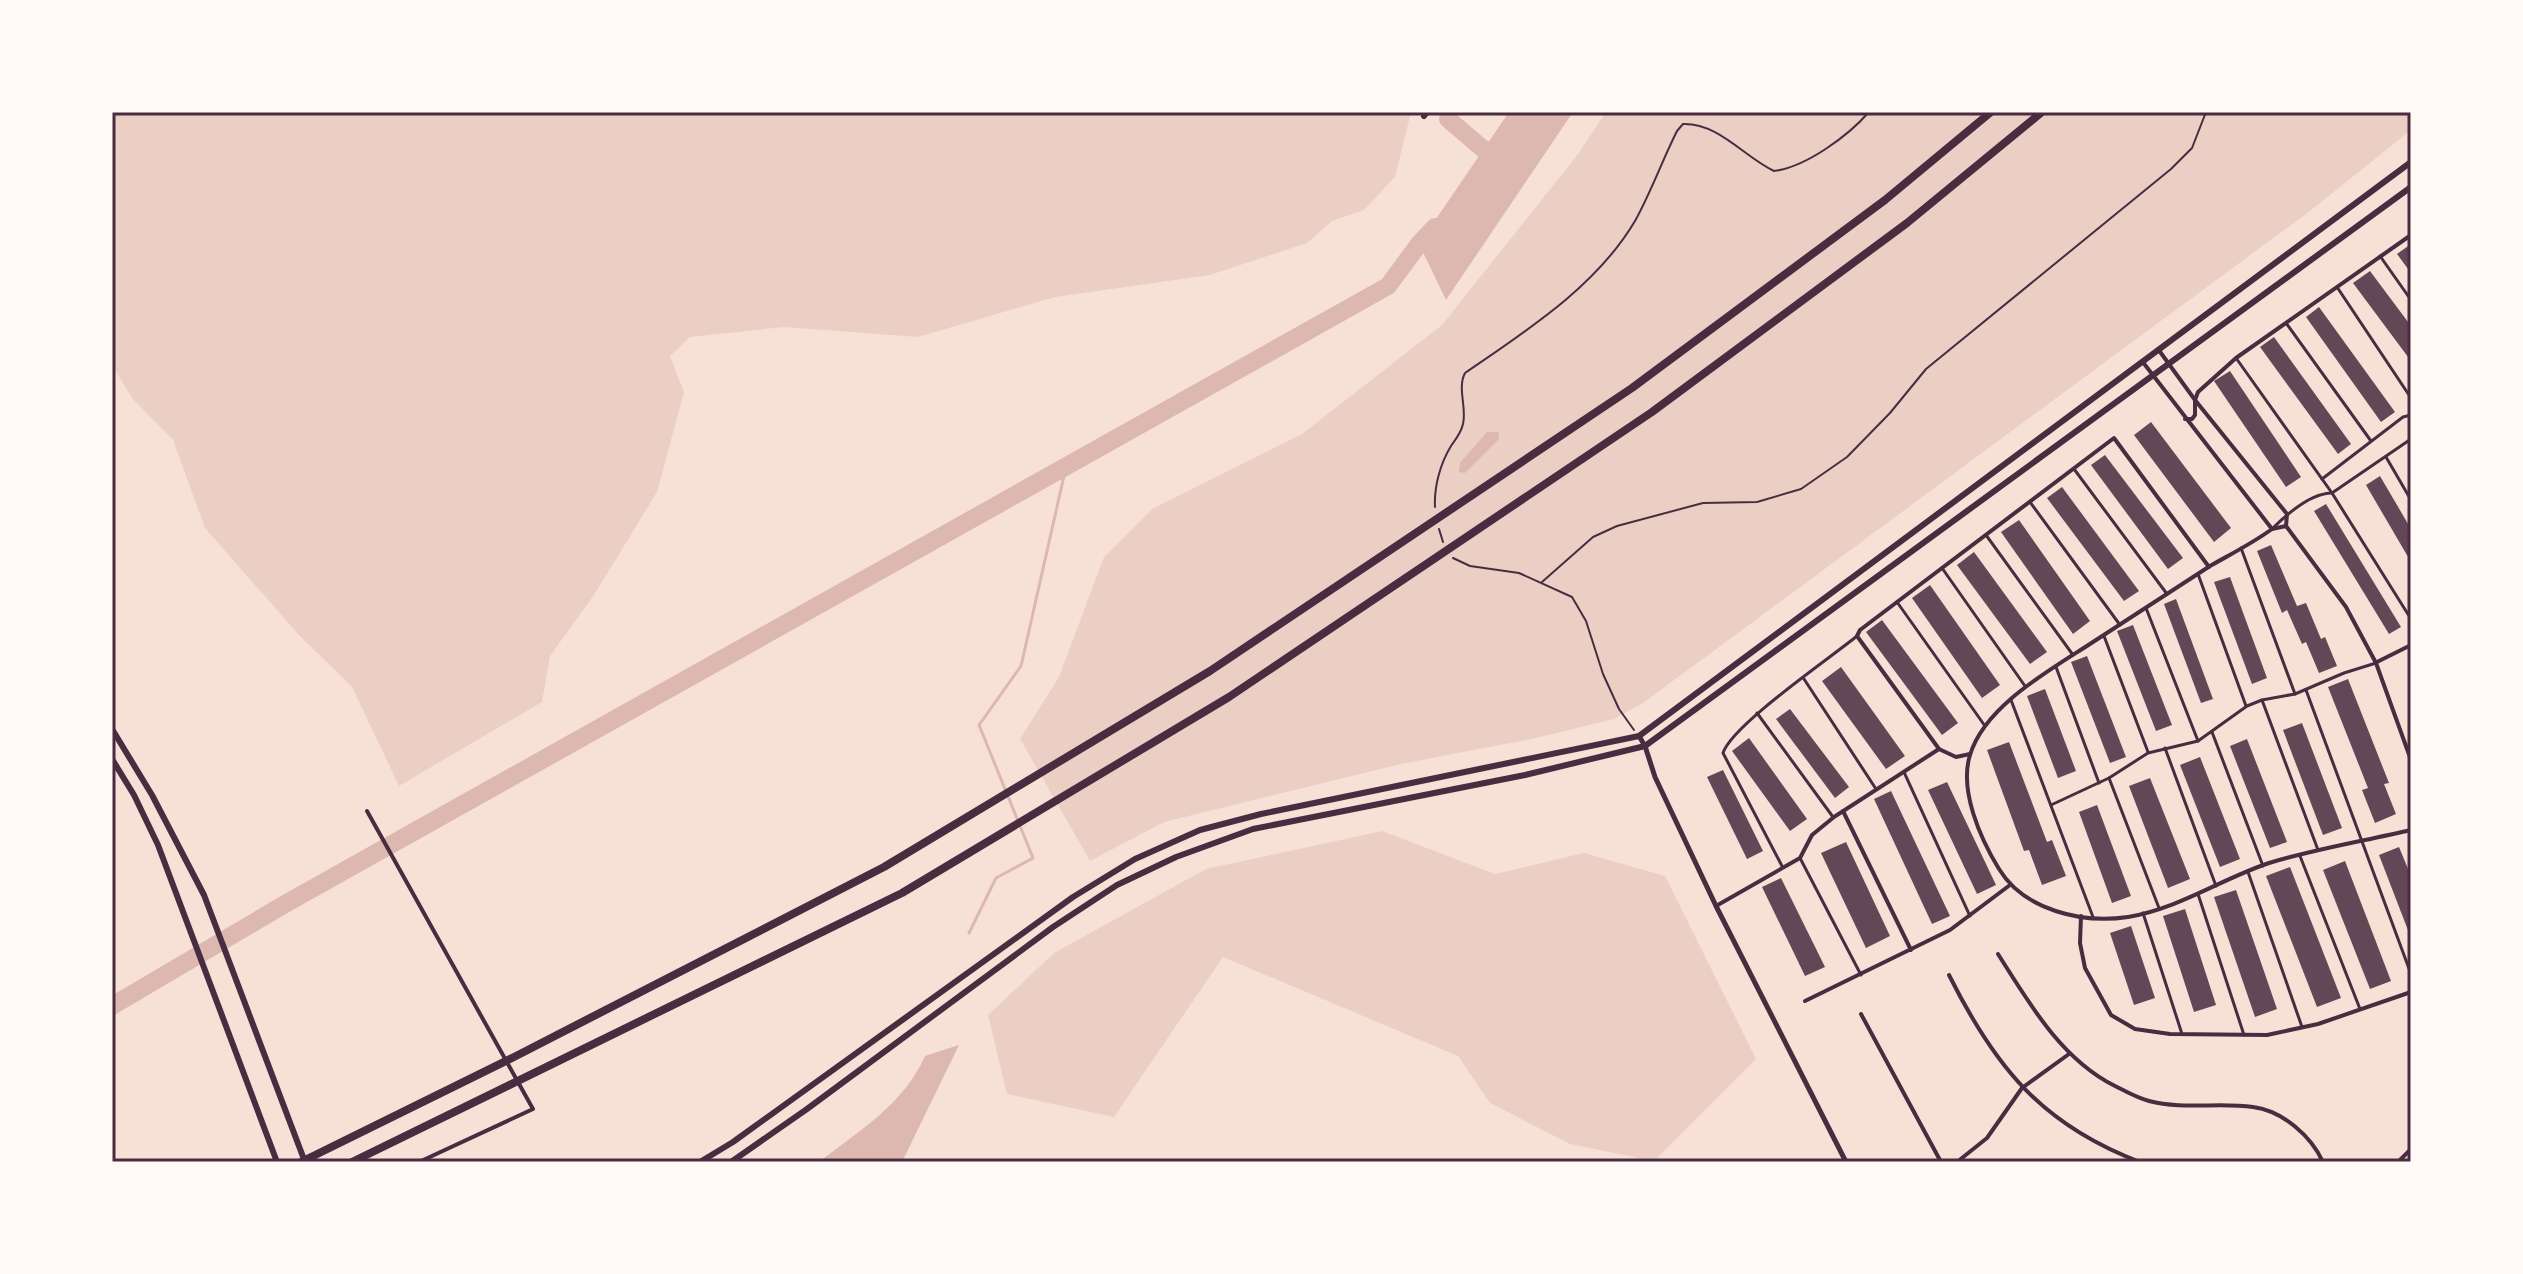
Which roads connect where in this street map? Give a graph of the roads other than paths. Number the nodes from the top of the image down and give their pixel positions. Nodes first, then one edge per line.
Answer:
1 (1991, 112) edge
2 (2042, 112) edge
3 (2411, 162) edge
4 (2411, 187) edge
5 (2411, 235) edge
6 (2380, 256) junction
7 (2337, 287) junction
8 (2411, 300) edge
9 (2286, 323) junction
10 (2158, 349) junction
11 (2236, 358) junction
12 (2142, 361) junction
13 (2168, 363) junction
14 (2150, 375) junction
15 (2411, 398) edge
16 (2195, 400) junction
17 (2411, 415) edge
18 (2185, 419) junction
19 (2411, 439) edge
20 (2371, 441) junction
21 (2386, 457) junction
22 (2074, 469) junction
23 (2322, 479) junction
24 (2332, 493) junction
25 (2411, 500) edge
26 (2030, 502) junction
27 (2287, 514) junction
28 (2286, 526) junction
29 (2272, 529) junction
30 (1986, 535) junction
31 (2241, 548) junction
32 (2209, 567) junction
33 (1942, 568) junction
34 (2198, 574) junction
35 (2167, 594) junction
36 (1897, 602) junction
37 (2146, 608) junction
38 (2411, 619) edge
39 (2120, 625) junction
40 (1857, 636) junction
41 (2104, 636) junction
42 (2411, 645) edge
43 (2073, 655) junction
44 (2376, 663) junction
45 (2056, 667) junction
46 (1804, 679) junction
47 (2026, 687) junction
48 (2306, 690) junction
49 (2295, 694) junction
50 (2011, 700) junction
51 (2262, 700) junction
52 (2247, 706) junction
53 (1757, 713) junction
54 (1986, 727) junction
55 (112, 729) edge
56 (2212, 732) junction
57 (1639, 736) junction
58 (2198, 741) junction
59 (1645, 746) junction
60 (2165, 748) junction
61 (1939, 749) junction
62 (2148, 753) junction
63 (1970, 754) junction
64 (112, 759) edge
65 (2411, 760) edge
66 (1904, 772) junction
67 (2109, 778) junction
68 (2099, 783) junction
69 (1876, 789) junction
70 (2051, 805) junction
71 (367, 811) dead end
72 (1843, 811) junction
73 (1834, 817) junction
74 (2411, 830) edge
75 (2363, 841) junction
76 (2318, 852) junction
77 (2300, 856) junction
78 (1800, 858) junction
79 (2263, 866) junction
80 (1783, 868) junction
81 (2248, 872) junction
82 (2010, 885) junction
83 (2216, 886) junction
84 (2198, 894) junction
85 (1716, 906) junction
86 (2159, 908) junction
87 (2143, 913) junction
88 (1970, 916) junction
89 (2081, 916) junction
90 (2093, 919) junction
91 (1911, 950) junction
92 (1998, 954) dead end
93 (2411, 974) edge
94 (1861, 975) junction
95 (1949, 975) dead end
96 (2411, 992) edge
97 (1805, 1001) dead end
98 (2360, 1010) junction
99 (1861, 1014) dead end
100 (2302, 1027) junction
101 (2182, 1034) junction
102 (2244, 1035) junction
103 (2069, 1053) junction
104 (2022, 1088) junction
105 (2411, 1149) edge
106 (277, 1162) edge
107 (303, 1162) edge
108 (352, 1162) edge
109 (419, 1162) edge
110 (700, 1162) edge
111 (731, 1162) edge
112 (1846, 1162) edge
113 (1941, 1162) edge
114 (1957, 1162) edge
115 (2140, 1162) edge
116 (2323, 1162) edge
117 (2398, 1162) edge

1 - 107 highway
2 - 108 highway
3 - 10 main road
4 - 13 main road
5 - 6 street
6 - 7 street
6 - 8 street
7 - 9 street
7 - 15 street
9 - 11 street
9 - 20 street
10 - 12 main road
10 - 13 street
11 - 16 street
11 - 23 street
12 - 14 street
12 - 57 main road
13 - 14 main road
13 - 16 street
14 - 18 street
14 - 59 main road
16 - 18 street
16 - 27 street
17 - 20 street
18 - 29 street
19 - 21 street
20 - 23 street
21 - 24 street
21 - 25 street
22 - 26 street
22 - 32 street
22 - 35 street
23 - 24 street
24 - 27 street
24 - 38 street
26 - 30 street
26 - 39 street
27 - 28 street
27 - 29 street
28 - 29 street
28 - 44 street
29 - 31 street
30 - 33 street
30 - 43 street
31 - 32 street
31 - 49 street
32 - 34 street
33 - 36 street
33 - 47 street
34 - 35 street
34 - 52 street
35 - 37 street
36 - 40 street
36 - 54 street
37 - 39 street
37 - 58 street
39 - 41 street
40 - 46 street
40 - 61 street
41 - 43 street
41 - 62 street
42 - 44 street
43 - 45 street
44 - 48 street
44 - 65 street
45 - 47 street
45 - 68 street
46 - 53 street
46 - 69 street
47 - 50 street
48 - 49 street
48 - 75 street
49 - 51 street
50 - 54 street
50 - 70 street
51 - 52 street
51 - 76 street
52 - 56 street
53 - 73 street
53 - 80 street
54 - 63 street
55 - 107 main road
56 - 58 street
56 - 79 street
57 - 59 street
57 - 110 main road
58 - 60 street
59 - 85 street
59 - 111 main road
60 - 62 street
60 - 83 street
61 - 63 street
61 - 66 street
62 - 67 street
63 - 82 street
64 - 106 main road
66 - 69 street
66 - 88 street
67 - 68 street
67 - 86 street
68 - 70 street
69 - 72 street
70 - 90 street
71 - 109 street
72 - 73 street
72 - 91 street
73 - 78 street
74 - 75 street
75 - 76 street
75 - 93 street
76 - 77 street
77 - 79 street
77 - 98 street
78 - 80 street
78 - 94 street
79 - 81 street
80 - 85 street
81 - 83 street
81 - 100 street
82 - 88 street
82 - 89 street
83 - 84 street
84 - 86 street
84 - 102 street
85 - 112 street
86 - 87 street
87 - 90 street
87 - 101 street
88 - 91 street
89 - 90 street
89 - 101 street
91 - 94 street
92 - 103 street
94 - 97 street
95 - 104 street
96 - 98 street
98 - 100 street
99 - 113 street
100 - 102 street
101 - 102 street
103 - 104 street
103 - 116 street
104 - 114 street
104 - 115 street
105 - 117 street

